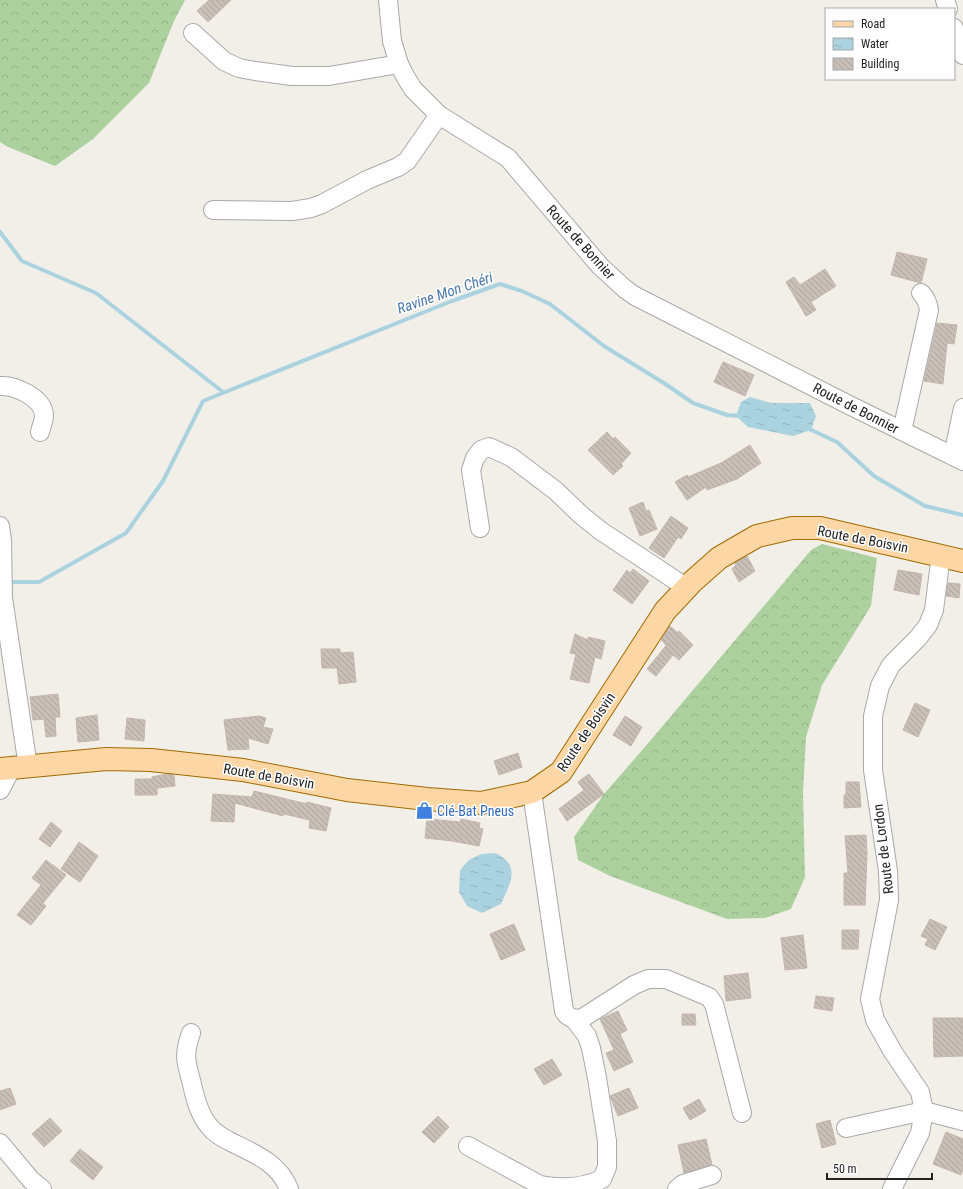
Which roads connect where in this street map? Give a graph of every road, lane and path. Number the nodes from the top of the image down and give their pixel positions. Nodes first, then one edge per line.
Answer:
1 (388, 0) edge
2 (955, 31) edge
3 (193, 33) dead end
4 (963, 54) edge
5 (399, 64) junction
6 (439, 115) junction
7 (213, 210) dead end
8 (921, 292) dead end
9 (0, 386) edge
10 (963, 408) edge
11 (902, 431) junction
12 (40, 432) dead end
13 (958, 459) edge
14 (0, 526) edge
15 (480, 528) dead end
16 (941, 555) junction
17 (963, 561) edge
18 (687, 588) junction
19 (13, 768) edge
20 (0, 790) edge
21 (532, 792) junction
22 (574, 1019) junction
23 (191, 1033) dead end
24 (924, 1111) junction
25 (742, 1113) dead end
26 (963, 1121) edge
27 (846, 1128) dead end
28 (0, 1143) edge
29 (468, 1146) dead end
30 (712, 1175) dead end
31 (42, 1189) edge
32 (289, 1189) edge
33 (677, 1189) edge
34 (892, 1189) edge

1 - 5 street, Route de Bonnier
2 - 4 street
3 - 5 street
5 - 6 street, Route de Bonnier
6 - 7 street
6 - 11 street, Route de Bonnier
8 - 11 street
9 - 12 street
10 - 13 street
11 - 13 street, Route de Bonnier
14 - 19 street
15 - 18 street
16 - 17 main road, Route de Boisvin
16 - 18 main road, Route de Boisvin
16 - 24 street, Route de Lordon
18 - 21 main road, Route de Boisvin
19 - 20 street
19 - 21 main road, Route de Boisvin
21 - 22 street
22 - 25 street
22 - 29 street
23 - 32 street
24 - 26 street
24 - 27 street
24 - 34 street, Route de Lordon
28 - 31 street
30 - 33 street

